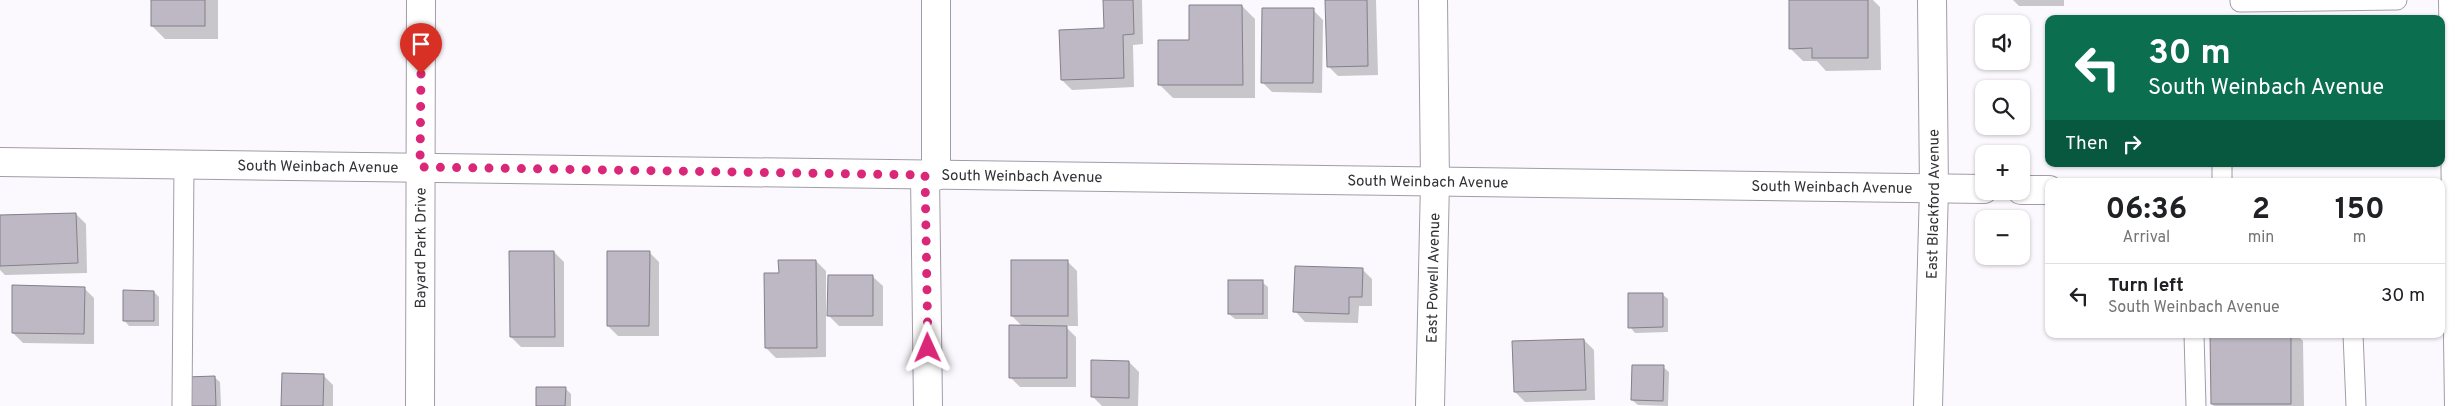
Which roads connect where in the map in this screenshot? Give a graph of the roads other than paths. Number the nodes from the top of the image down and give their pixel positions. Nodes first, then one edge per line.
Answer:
1 (421, 0) edge
2 (936, 0) edge
3 (1433, 0) edge
4 (1932, 0) edge
5 (2240, 0) edge
6 (2397, 0) edge
7 (2453, 0) edge
8 (2322, 1) edge
9 (2448, 49) edge
10 (0, 162) edge
11 (184, 164) junction
12 (420, 167) junction
13 (930, 175) junction
14 (1435, 182) junction
15 (1934, 189) junction
16 (1975, 190) edge
17 (2030, 190) edge
18 (2045, 190) edge
19 (2453, 195) edge
20 (2194, 338) edge
21 (2353, 338) edge
22 (182, 406) edge
23 (420, 406) edge
24 (928, 406) edge
25 (1430, 406) edge
26 (1928, 406) edge
27 (2196, 406) edge
28 (2356, 406) edge
29 (2459, 406) edge

1 - 12 street, Bayard Park Drive
2 - 13 street
3 - 14 street, East Powell Avenue
4 - 15 street, East Blackford Avenue
5 - 8 lane
6 - 8 lane
7 - 9 street
9 - 19 street
10 - 11 street, South Weinbach Avenue
11 - 12 street, South Weinbach Avenue
11 - 22 lane
12 - 13 street, South Weinbach Avenue
12 - 23 street, Bayard Park Drive
13 - 14 street, South Weinbach Avenue
13 - 24 street
14 - 15 street, South Weinbach Avenue
14 - 25 street, East Powell Avenue
15 - 16 street, South Weinbach Avenue
15 - 26 street, East Blackford Avenue
17 - 18 street
19 - 29 street
20 - 27 lane
21 - 28 lane

